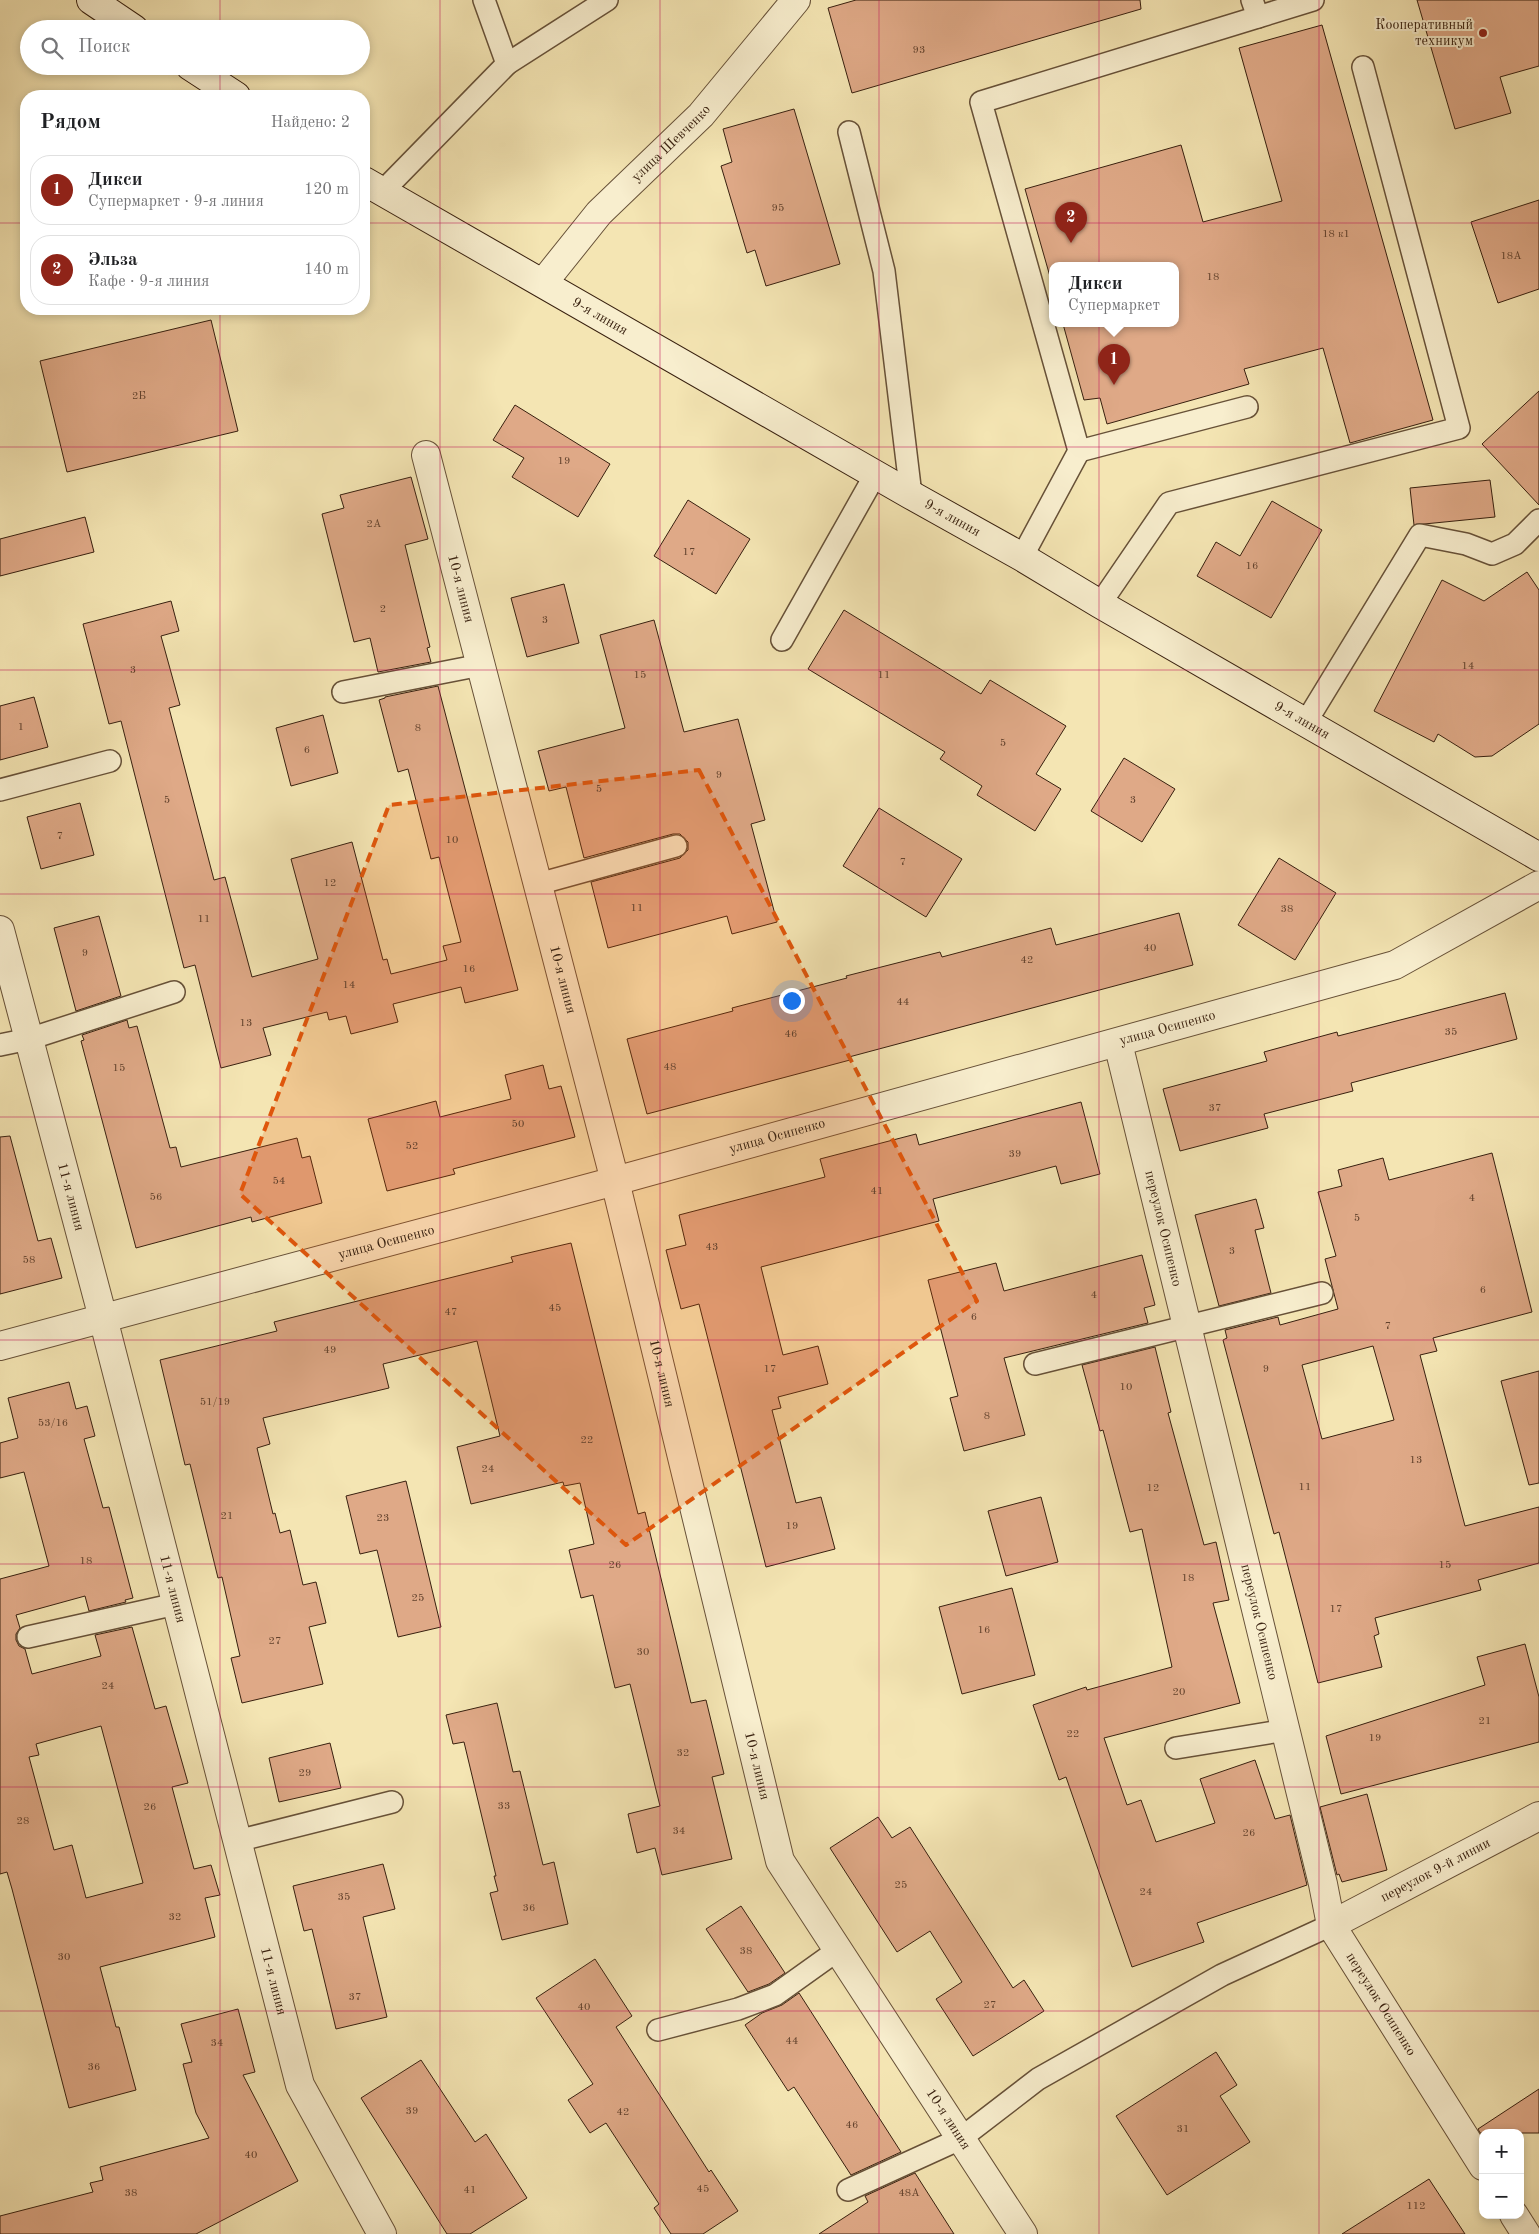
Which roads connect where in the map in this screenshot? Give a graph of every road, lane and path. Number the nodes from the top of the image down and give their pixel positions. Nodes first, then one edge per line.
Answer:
1 (91, 0) edge
2 (484, 0) edge
3 (607, 0) edge
4 (796, 0) edge
5 (1313, 0) edge
6 (1255, 8) edge
7 (121, 20) edge
8 (507, 64) junction
9 (1363, 67) dead end
10 (204, 75) edge
11 (227, 90) edge
12 (849, 132) dead end
13 (372, 187) edge
14 (543, 283) junction
15 (1247, 407) dead end
16 (1078, 451) junction
17 (426, 455) dead end
18 (875, 475) junction
19 (911, 496) junction
20 (1539, 520) edge
21 (1022, 557) junction
22 (1100, 604) junction
23 (782, 640) dead end
24 (481, 665) junction
25 (343, 692) dead end
26 (1306, 722) junction
27 (110, 761) dead end
28 (0, 790) edge
29 (676, 846) dead end
30 (1539, 857) edge
31 (538, 884) junction
32 (1539, 885) edge
33 (0, 930) edge
34 (174, 992) dead end
35 (29, 1039) junction
36 (1118, 1043) junction
37 (0, 1045) edge
38 (615, 1181) junction
39 (1322, 1293) dead end
40 (103, 1318) junction
41 (1188, 1327) junction
42 (0, 1346) edge
43 (1035, 1364) dead end
44 (176, 1604) junction
45 (28, 1637) dead end
46 (1286, 1730) junction
47 (1176, 1748) dead end
48 (392, 1802) dead end
49 (1539, 1816) edge
50 (237, 1841) junction
51 (1331, 1925) junction
52 (838, 1950) junction
53 (658, 2030) dead end
54 (960, 2139) junction
55 (1479, 2160) edge
56 (848, 2190) dead end
57 (1517, 2219) edge
58 (382, 2234) edge
59 (1023, 2234) edge
60 (1526, 2234) edge

1 - 7 street
2 - 8 lane
3 - 8 lane
4 - 14 street, улица Шевченко
5 - 6 lane
6 - 16 lane
8 - 13 lane
9 - 22 lane
10 - 11 street
12 - 19 lane
13 - 14 street, 9-я линия
14 - 18 street, 9-я линия
15 - 16 lane
16 - 21 lane
17 - 24 street, 10-я линия
18 - 19 street, 9-я линия
18 - 23 lane
19 - 21 street, 9-я линия
20 - 26 lane
21 - 22 street, 9-я линия
22 - 26 street, 9-я линия
24 - 25 lane
24 - 31 street, 10-я линия
26 - 30 street, 9-я линия
27 - 28 lane
29 - 31 lane
31 - 38 street, 10-я линия
32 - 36 street, улица Осипенко
33 - 35 street, 11-я линия
34 - 35 lane
35 - 37 lane
35 - 40 street, 11-я линия
36 - 38 street, улица Осипенко
36 - 41 street, переулок Осипенко
38 - 40 street, улица Осипенко
38 - 52 street, 10-я линия
39 - 41 lane
40 - 42 street, улица Осипенко
40 - 44 street, 11-я линия
41 - 43 lane
41 - 46 street, переулок Осипенко
44 - 45 lane
44 - 50 street, 11-я линия
46 - 47 lane
46 - 51 street, переулок Осипенко
48 - 50 lane
49 - 51 street, переулок 9-й линии
50 - 58 street, 11-я линия
51 - 54 lane
51 - 55 street, переулок Осипенко
52 - 53 lane
52 - 54 street, 10-я линия
54 - 56 lane
54 - 59 street, 10-я линия
57 - 60 street

